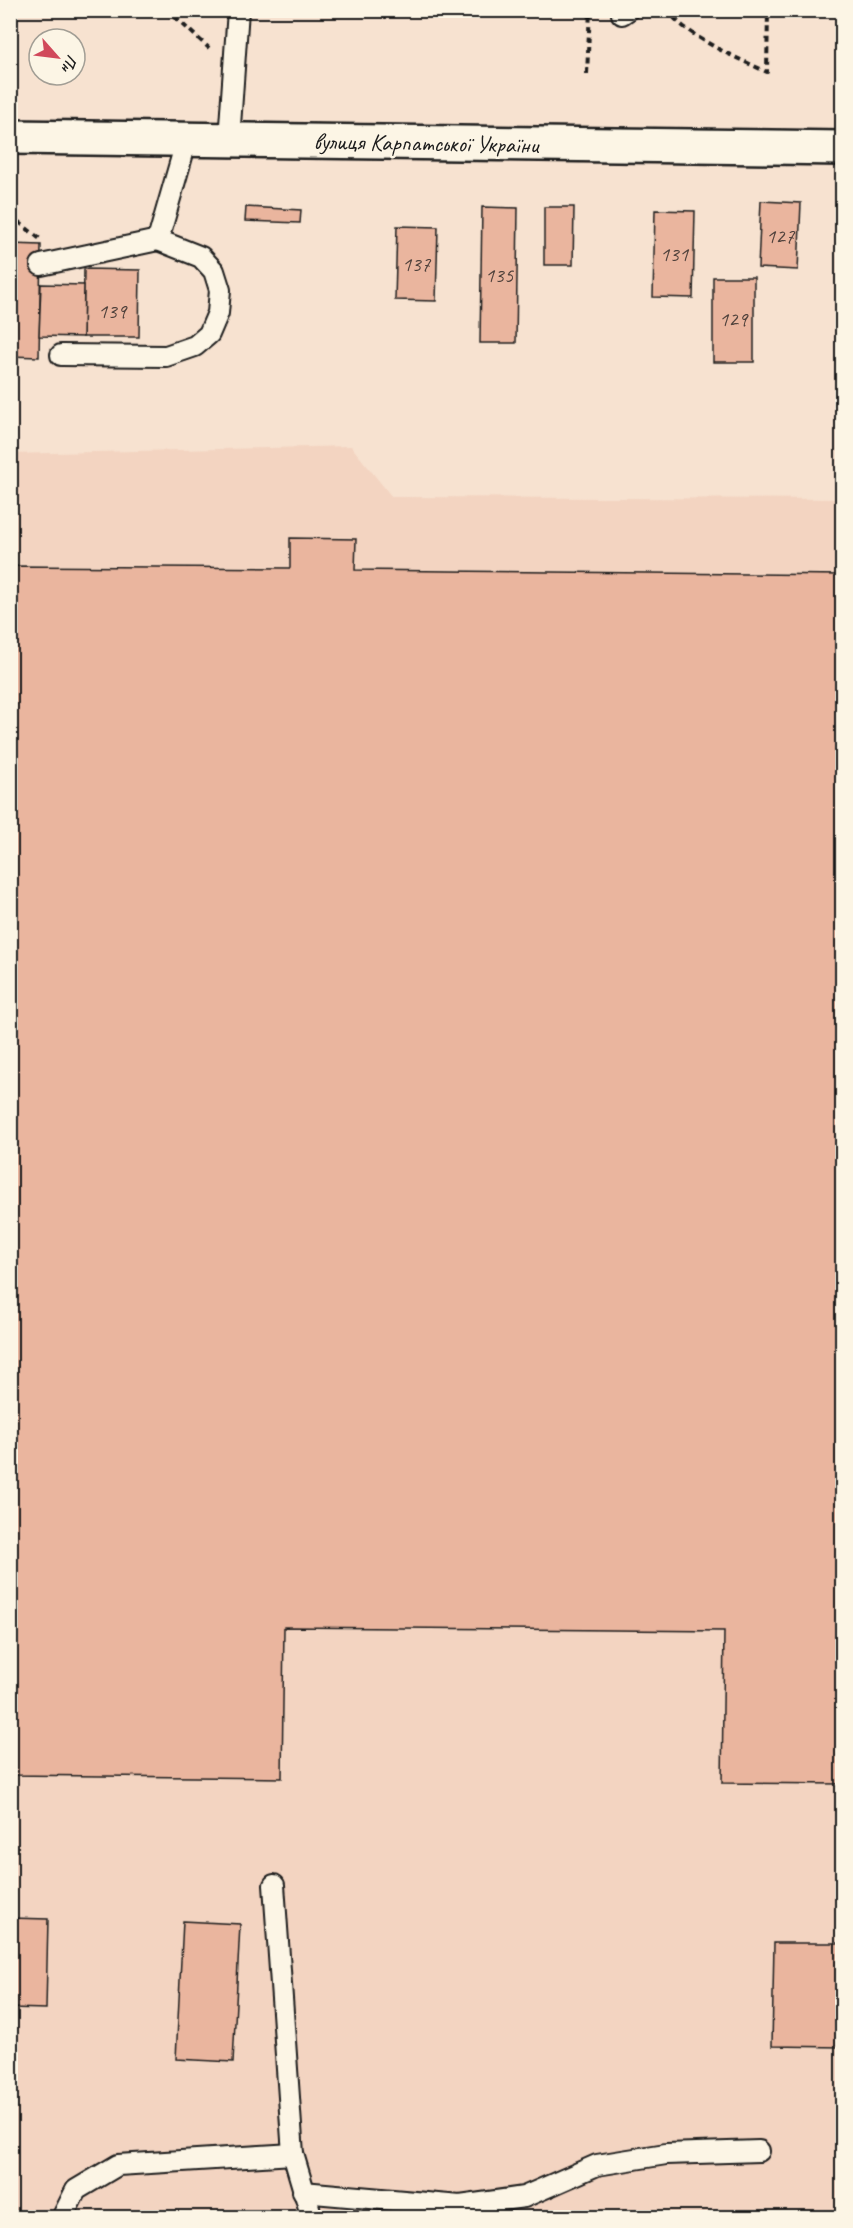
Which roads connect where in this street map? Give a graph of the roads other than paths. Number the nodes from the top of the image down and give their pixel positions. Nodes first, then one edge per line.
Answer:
1 (238, 10) edge
2 (10, 137) edge
3 (187, 139) junction
4 (229, 140) junction
5 (843, 148) edge
6 (158, 240) junction
7 (41, 265) dead end
8 (61, 355) dead end
9 (274, 1885) dead end
10 (759, 2151) dead end
11 (292, 2154) junction
12 (303, 2192) junction
13 (460, 2212) edge
14 (62, 2217) edge
15 (312, 2217) edge

1 - 4 lane
2 - 3 main road, вулиця Карпатської України
3 - 4 main road, вулиця Карпатської України
3 - 6 lane
4 - 5 main road, вулиця Карпатської України
6 - 7 lane
6 - 8 lane
9 - 11 lane
10 - 13 lane
11 - 12 lane
11 - 14 lane
12 - 13 lane
12 - 15 lane

